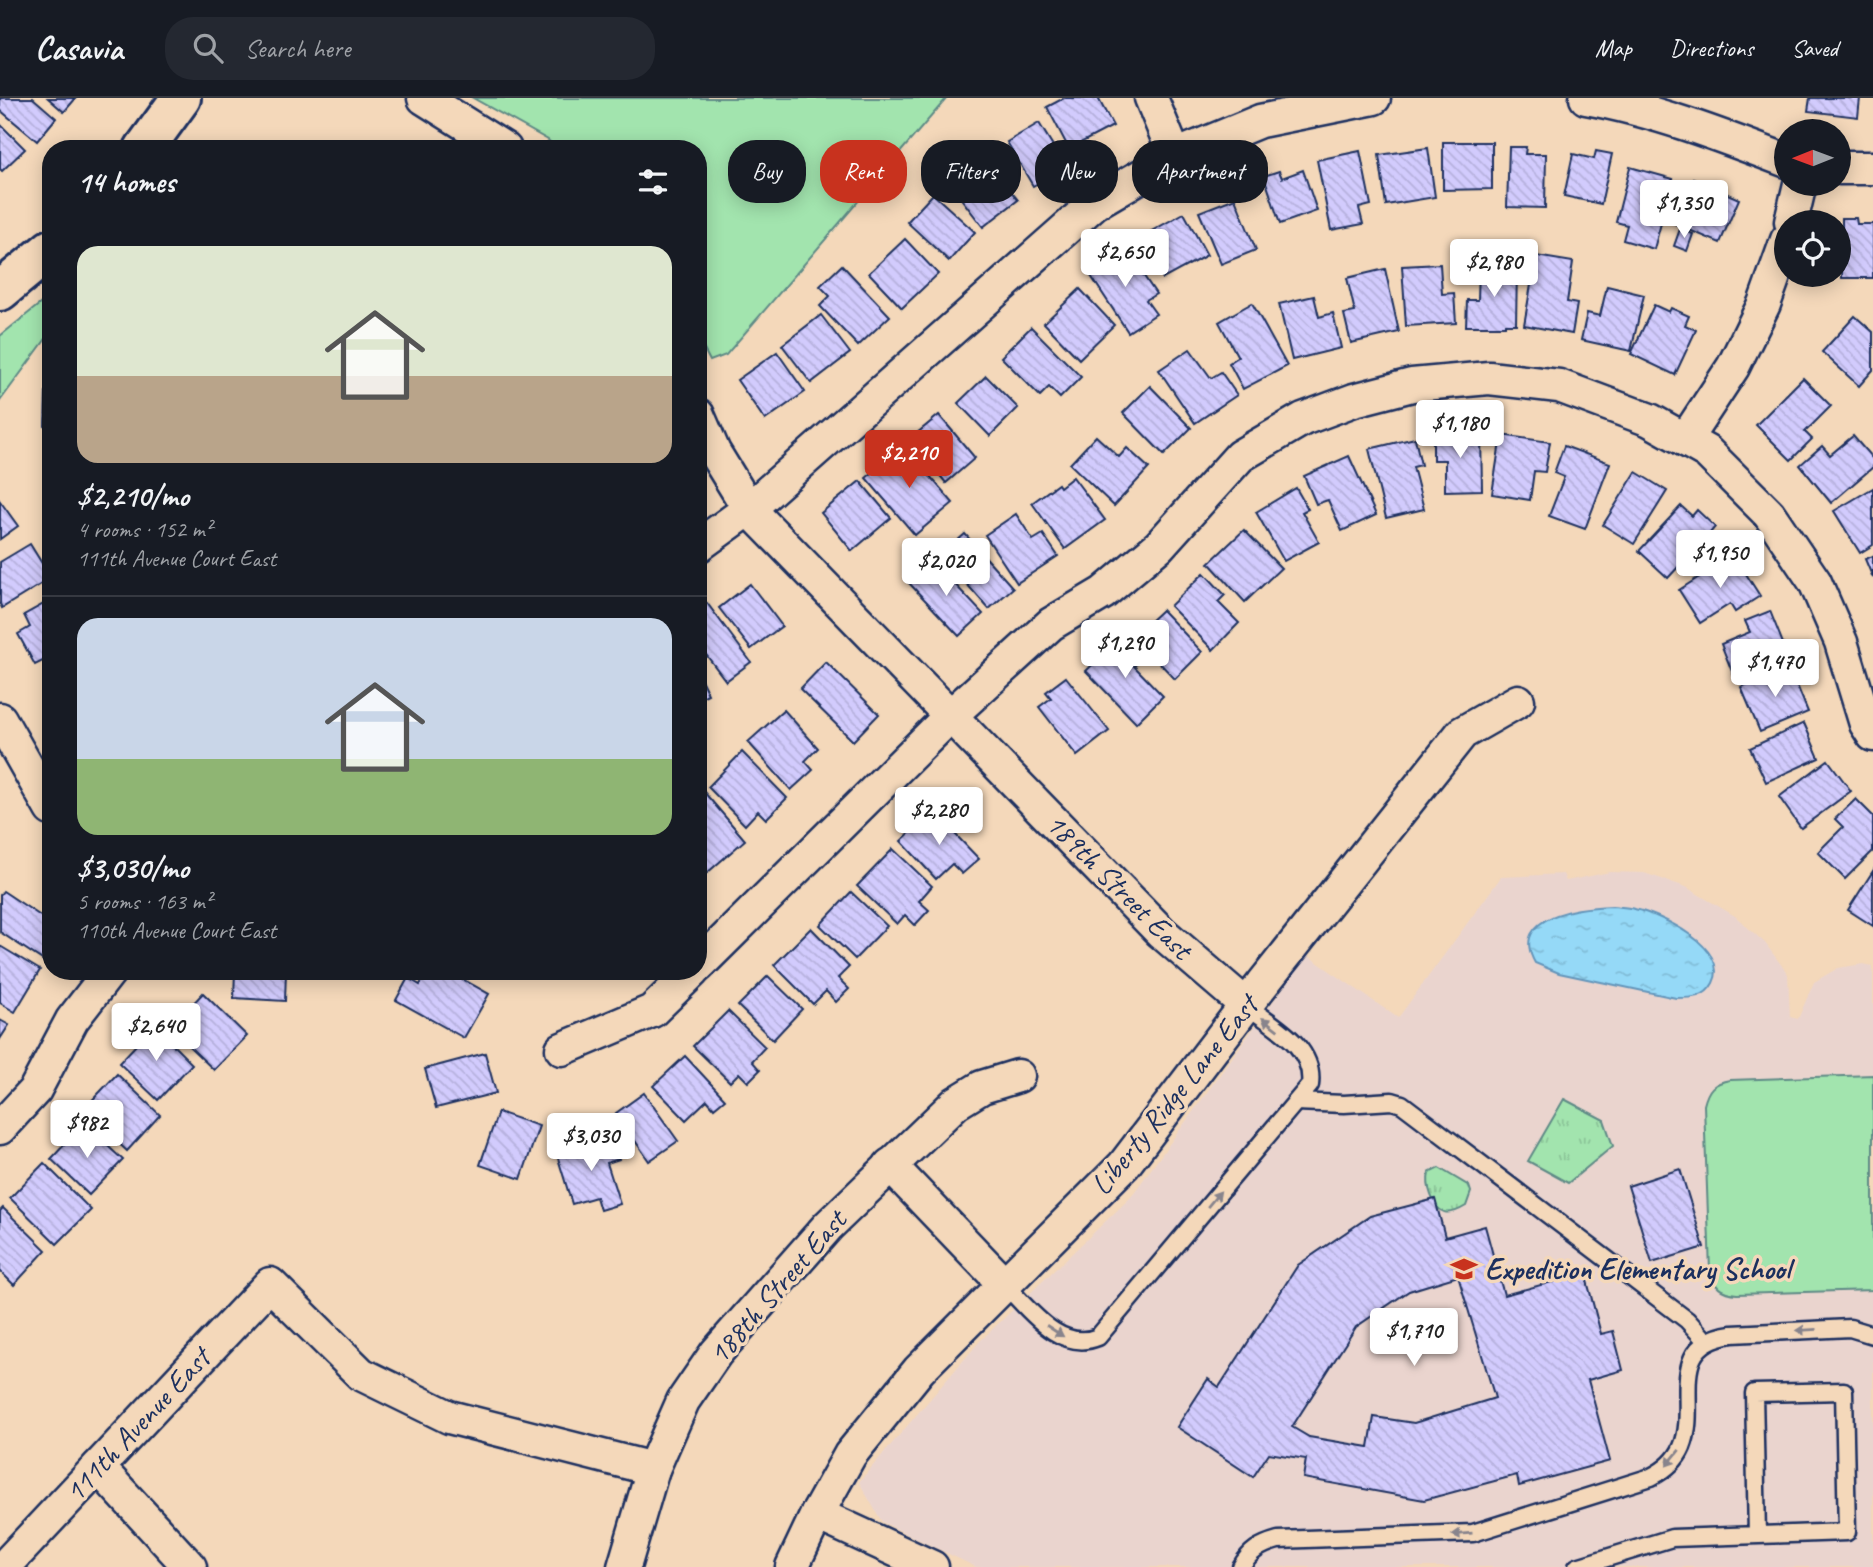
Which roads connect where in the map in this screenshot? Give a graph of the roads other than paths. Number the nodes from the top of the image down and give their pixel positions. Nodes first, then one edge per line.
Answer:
1 (181, 98) edge
2 (424, 98) edge
3 (1151, 98) edge
4 (1374, 98) edge
5 (1586, 98) edge
6 (151, 140) edge
7 (491, 140) edge
8 (1168, 140) edge
9 (1214, 140) edge
10 (1774, 156) edge
11 (1852, 167) edge
12 (1873, 168) edge
13 (1132, 181) edge
14 (42, 256) edge
15 (1774, 276) edge
16 (0, 291) edge
17 (707, 436) edge
18 (1685, 440) junction
19 (749, 509) junction
20 (707, 539) edge
21 (1518, 701) dead end
22 (950, 716) junction
23 (0, 719) edge
24 (1873, 735) edge
25 (42, 792) edge
26 (707, 957) edge
27 (103, 980) edge
28 (684, 980) edge
29 (1246, 1005) junction
30 (562, 1049) dead end
31 (1018, 1076) dead end
32 (1296, 1102) junction
33 (0, 1128) edge
34 (890, 1165) junction
35 (1005, 1285) junction
36 (1873, 1335) edge
37 (1707, 1342) junction
38 (98, 1467) junction
39 (653, 1469) junction
40 (817, 1514) junction
41 (1757, 1535) junction
42 (4, 1567) edge
43 (190, 1567) edge
44 (624, 1567) edge
45 (792, 1567) edge
46 (932, 1567) edge
47 (1241, 1567) edge
48 (1577, 1567) edge

1 - 6 street
2 - 7 street
3 - 8 street
4 - 9 street
5 - 10 street
11 - 12 street
13 - 19 street
14 - 16 street
15 - 18 street
17 - 19 street, 189th Street East
18 - 22 street
18 - 24 street
19 - 20 street
19 - 22 street, 189th Street East
21 - 29 street, Liberty Ridge Lane East
22 - 26 street
22 - 29 street, 189th Street East
23 - 25 street
27 - 33 street
28 - 30 street
32 -> 29 lane
29 - 35 street, Liberty Ridge Lane East
31 - 34 street, 188th Street East
35 -> 32 lane
32 - 37 lane
34 - 35 street
34 - 39 street, 188th Street East
35 - 40 street, Liberty Ridge Lane East
36 -> 37 lane
37 -> 47 lane
38 - 39 street, 111th Avenue East
38 - 42 street, 111th Avenue East
38 - 43 street
39 - 44 street, 188th Street East
40 - 45 street, Liberty Ridge Lane East
40 - 46 street
41 - 41 lane
41 - 48 lane

